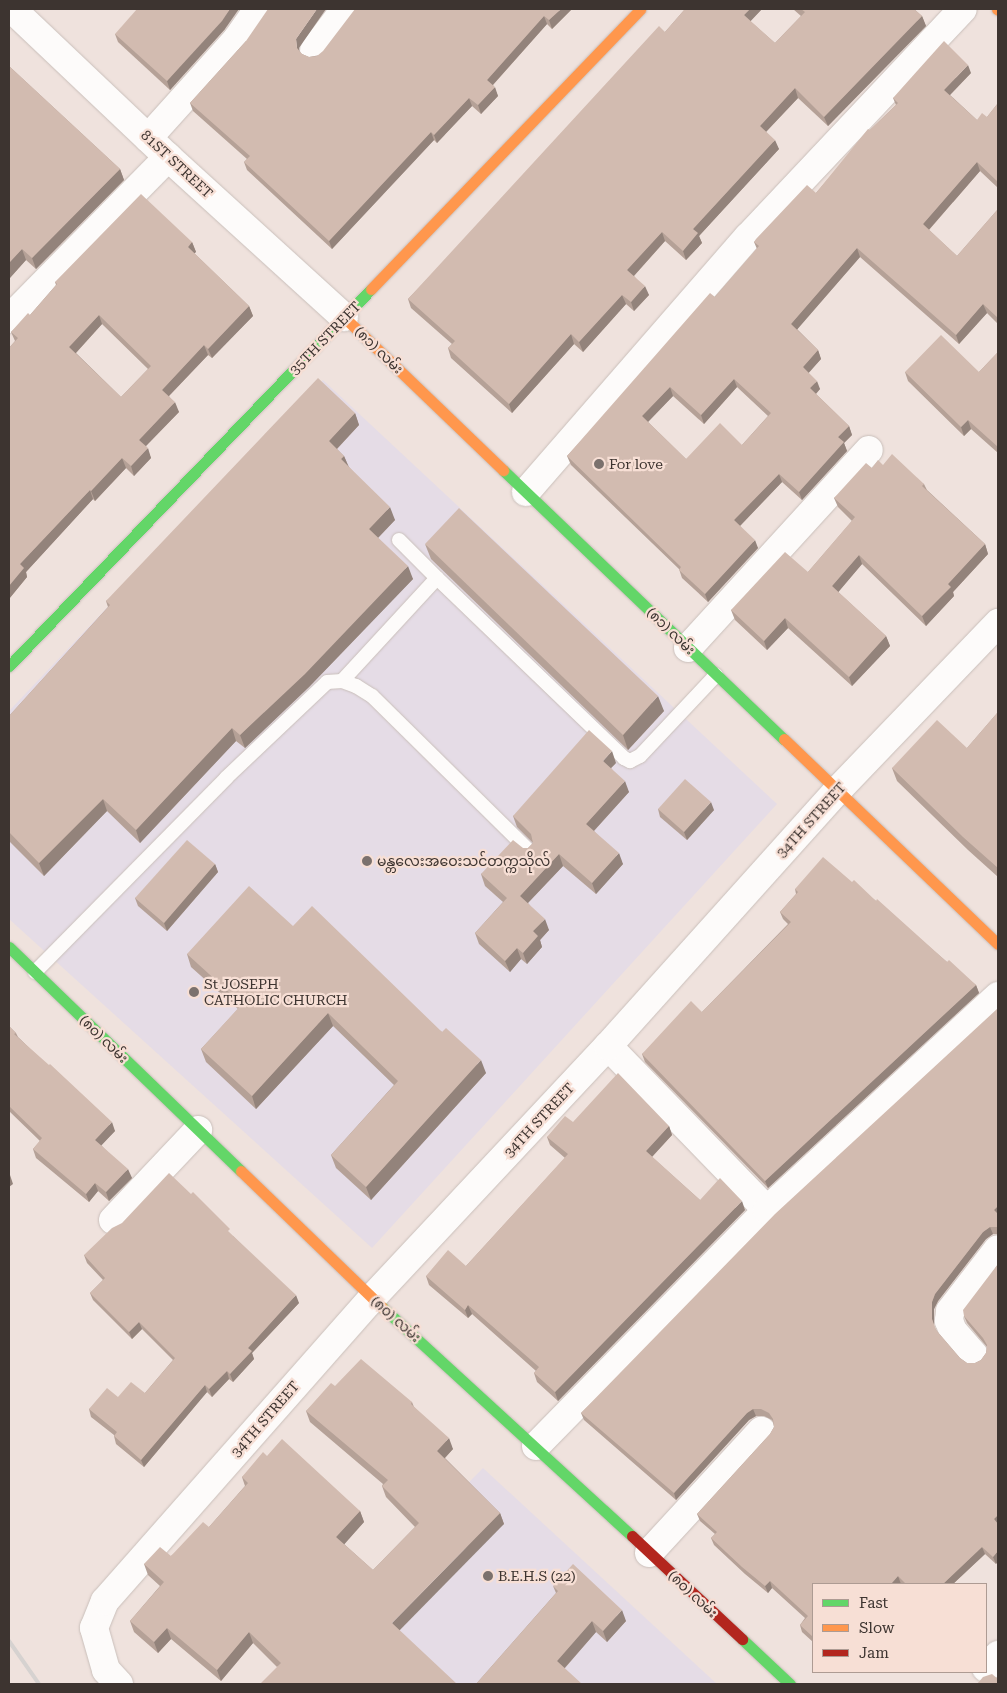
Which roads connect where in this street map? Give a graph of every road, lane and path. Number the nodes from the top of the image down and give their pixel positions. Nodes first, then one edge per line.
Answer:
1 (258, 9) edge
2 (346, 9) edge
3 (640, 9) edge
4 (963, 9) edge
5 (11, 12) edge
6 (314, 50) dead end
7 (148, 138) junction
8 (168, 157) junction
9 (344, 317) junction
10 (9, 319) edge
11 (869, 450) dead end
12 (526, 492) junction
13 (399, 540) dead end
14 (437, 578) junction
15 (998, 623) edge
16 (688, 648) junction
17 (9, 666) edge
18 (716, 675) junction
19 (342, 681) junction
20 (837, 791) junction
21 (529, 851) edge
22 (998, 944) edge
23 (9, 946) edge
24 (35, 972) junction
25 (998, 996) edge
26 (608, 1046) junction
27 (198, 1130) junction
28 (768, 1210) junction
29 (113, 1220) dead end
30 (998, 1249) edge
31 (372, 1298) junction
32 (974, 1355) dead end
33 (761, 1431) dead end
34 (536, 1446) junction
35 (649, 1553) junction
36 (998, 1655) edge
37 (987, 1667) edge
38 (981, 1673) edge
39 (119, 1684) edge
40 (790, 1684) edge
41 (970, 1684) edge

1 - 7 street
2 - 6 street
3 - 9 main road, 35TH STREET
4 - 12 street
5 - 7 street, 81ST STREET
7 - 8 street, 81ST STREET
8 - 9 street, 81ST STREET
8 - 10 street
9 - 12 main road, (၈၁) လမ်း
9 - 17 main road, 35TH STREET
11 - 16 street
12 - 16 main road, (၈၁) လမ်း
13 - 14 lane
14 - 18 lane
14 - 19 lane
15 - 20 street, 34TH STREET
16 - 18 main road, (၈၁) လမ်း
18 - 20 main road, (၈၁) လမ်း
19 - 21 lane
19 - 24 lane
20 - 22 main road, (၈၁) လမ်း
20 - 26 street, 34TH STREET
23 - 24 main road, (၈၀) လမ်း
24 - 27 main road, (၈၀) လမ်း
25 - 28 street
26 - 28 street
26 - 31 street, 34TH STREET
27 - 29 street
27 - 31 main road, (၈၀) လမ်း
28 - 34 street
30 - 32 street
31 - 34 main road, (၈၀) လမ်း
31 - 39 street, 34TH STREET
33 - 35 street
34 - 35 main road, (၈၀) လမ်း
35 - 40 main road, (၈၀) လမ်း
36 - 37 street
38 - 41 street

